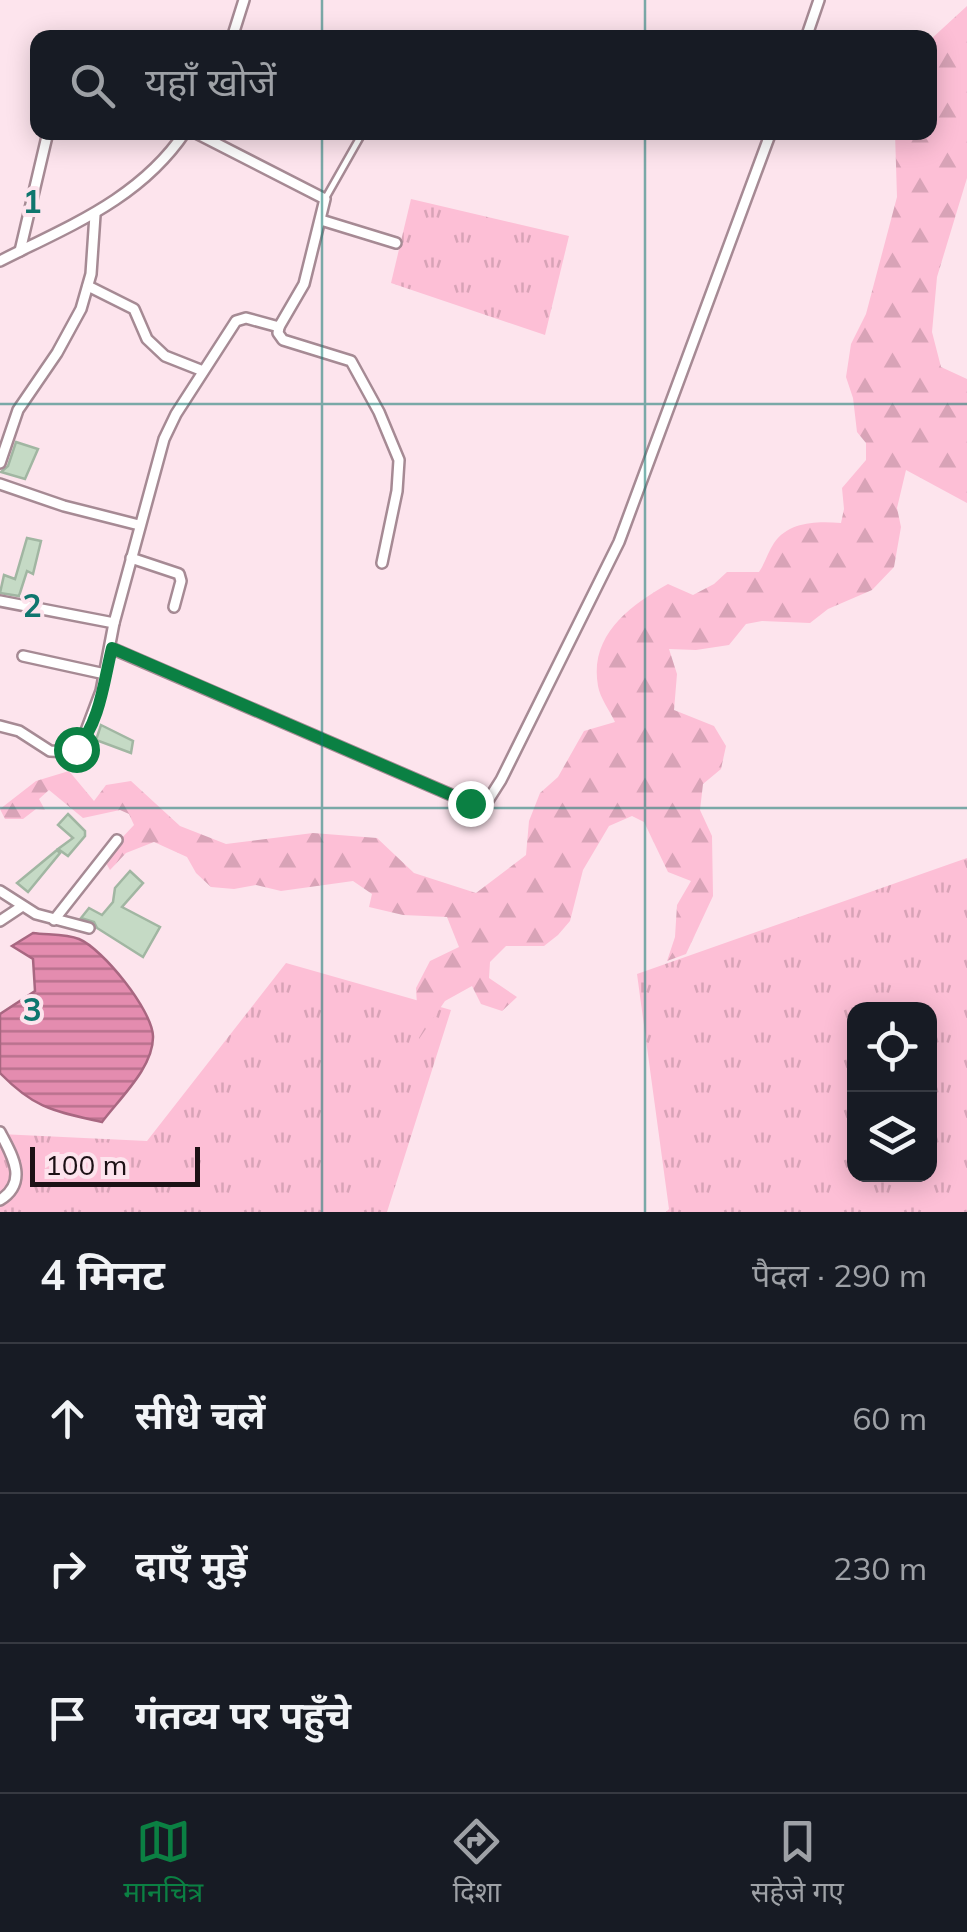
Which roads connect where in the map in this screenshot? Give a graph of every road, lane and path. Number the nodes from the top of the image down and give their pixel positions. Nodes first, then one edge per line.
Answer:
1 (244, 0) edge
2 (819, 0) edge
3 (235, 30) edge
4 (809, 30) edge
5 (46, 140) edge
6 (178, 140) edge
7 (210, 140) edge
8 (358, 140) edge
9 (768, 140) edge
10 (325, 199) junction
11 (96, 214) junction
12 (321, 220) junction
13 (396, 243) dead end
14 (20, 251) junction
15 (0, 262) edge
16 (88, 286) junction
17 (278, 327) junction
18 (203, 371) junction
19 (0, 416) edge
20 (14, 419) junction
21 (0, 463) edge
22 (0, 484) edge
23 (139, 525) junction
24 (131, 558) junction
25 (382, 563) dead end
26 (0, 601) edge
27 (174, 607) dead end
28 (114, 623) junction
29 (112, 648) junction
30 (23, 656) dead end
31 (105, 674) junction
32 (0, 726) edge
33 (117, 840) dead end
34 (0, 891) edge
35 (21, 907) junction
36 (54, 920) junction
37 (0, 921) edge
38 (89, 928) dead end
39 (0, 1132) edge
40 (0, 1200) edge

1 - 3 street
2 - 4 street
5 - 14 street
6 - 11 street
7 - 10 street
8 - 10 lane
9 - 29 street
10 - 12 street
11 - 14 street
11 - 16 street
12 - 13 street
12 - 17 street
14 - 15 street
16 - 18 street
16 - 20 street
17 - 18 street
17 - 25 street
18 - 23 street
19 - 20 street
20 - 21 street
22 - 23 street
23 - 24 street
24 - 27 street
24 - 28 street
26 - 28 street
28 - 29 street
29 - 31 street
30 - 31 street
31 - 32 street
33 - 36 street
34 - 35 street
35 - 36 street
35 - 37 street
36 - 38 street
39 - 40 street

